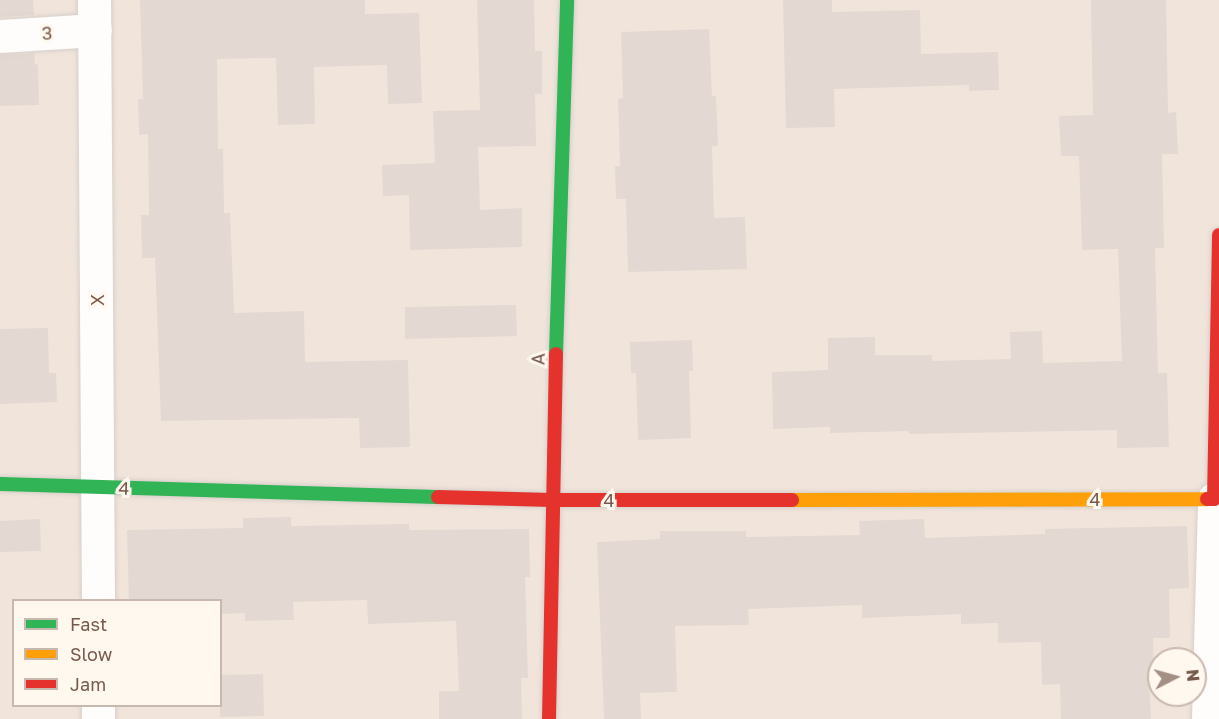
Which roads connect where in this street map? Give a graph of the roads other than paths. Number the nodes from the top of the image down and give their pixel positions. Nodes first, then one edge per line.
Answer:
1 (567, 0) edge
2 (94, 15) edge
3 (0, 36) edge
4 (1219, 235) edge
5 (0, 484) edge
6 (98, 488) junction
7 (1216, 499) edge
8 (552, 500) junction
9 (98, 599) edge
10 (549, 719) edge
11 (1208, 719) edge

1 - 8 street, A
2 - 3 street, 3
2 - 6 street, X
4 - 7 street
5 - 6 street, 4
6 - 8 street, 4
6 - 9 street, X
7 - 8 street, 4
7 - 11 street
8 - 10 street, A

